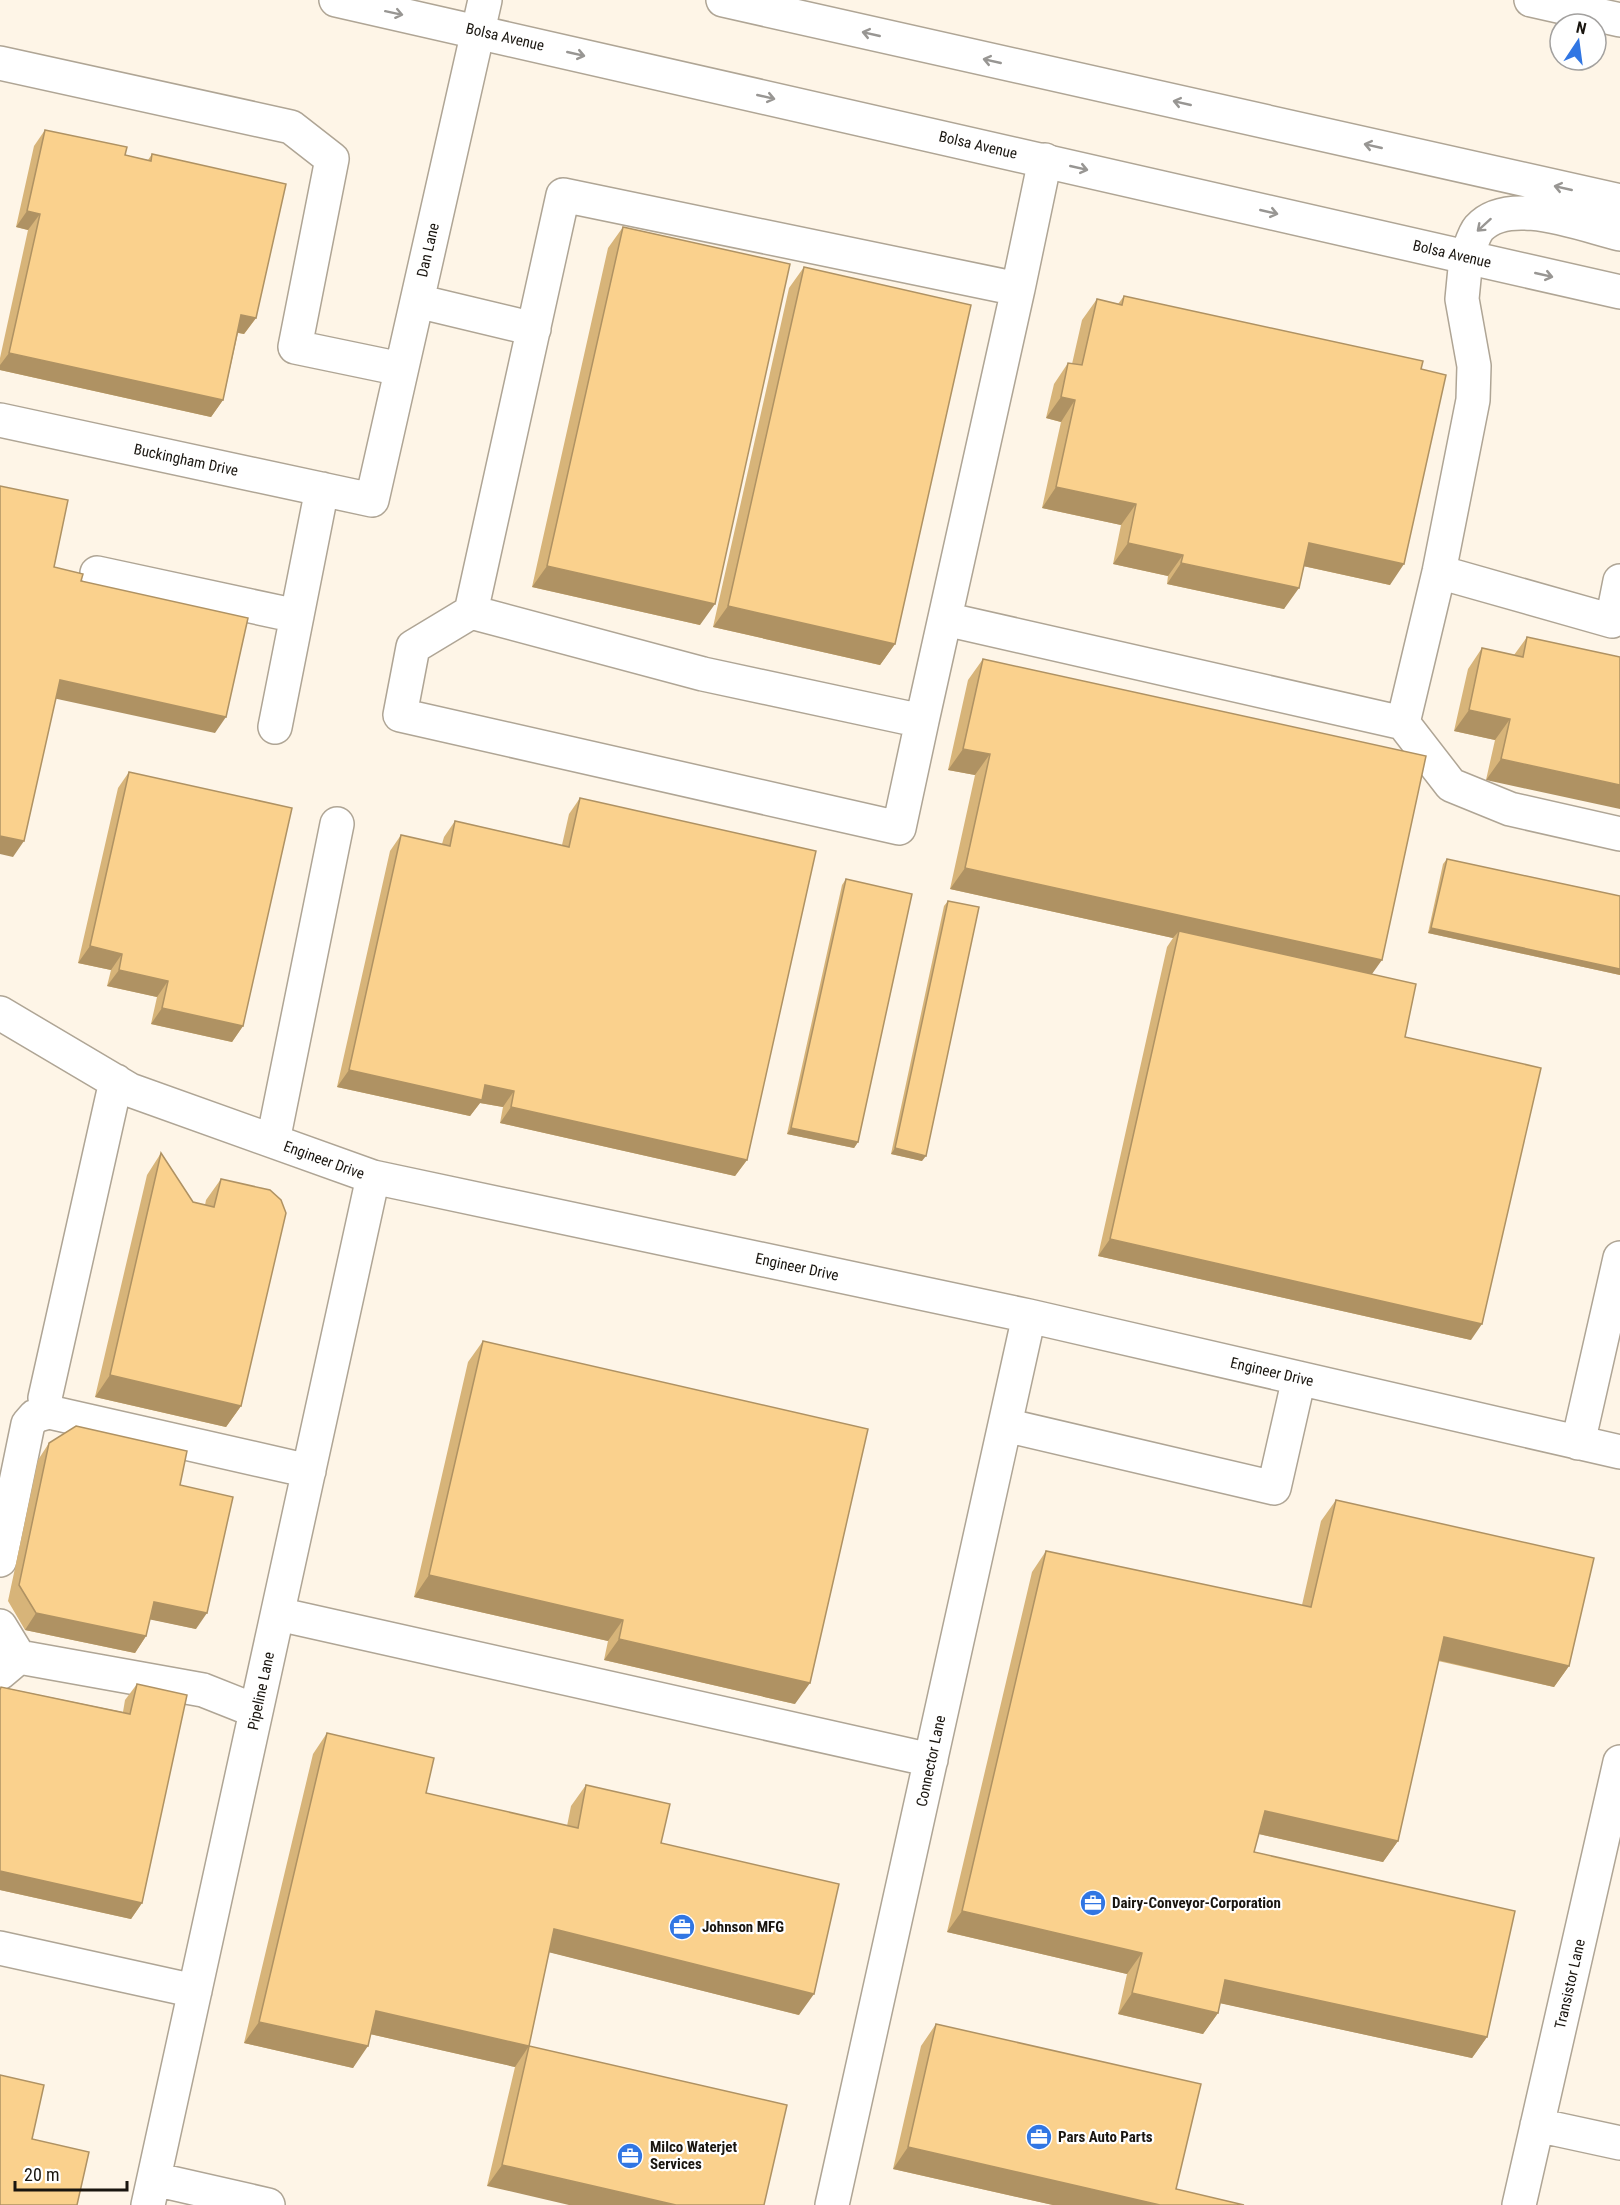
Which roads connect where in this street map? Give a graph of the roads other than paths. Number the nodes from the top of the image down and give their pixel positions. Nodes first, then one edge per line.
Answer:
1 (336, 0) edge
2 (485, 0) edge
3 (723, 0) edge
4 (1531, 0) edge
5 (1620, 20) edge
6 (478, 31) junction
7 (0, 63) edge
8 (1045, 160) junction
9 (1620, 201) edge
10 (1620, 234) edge
11 (1466, 258) junction
12 (1018, 289) junction
13 (1620, 292) edge
14 (417, 301) junction
15 (534, 329) junction
16 (401, 369) junction
17 (0, 420) edge
18 (322, 489) junction
19 (372, 500) joint
20 (1438, 572) junction
21 (97, 573) dead end
22 (1620, 581) edge
23 (471, 612) junction
24 (297, 616) junction
25 (945, 619) junction
26 (922, 721) junction
27 (1403, 723) junction
28 (275, 727) dead end
29 (337, 824) dead end
30 (1620, 834) edge
31 (0, 1013) edge
32 (116, 1082) junction
33 (273, 1142) junction
34 (373, 1178) junction
35 (1620, 1258) edge
36 (1029, 1316) junction
37 (1299, 1378) junction
38 (49, 1412) junction
39 (1005, 1425) junction
40 (1578, 1443) junction
41 (1620, 1452) edge
42 (309, 1471) junction
43 (0, 1560) edge
44 (278, 1614) junction
45 (0, 1626) edge
46 (9, 1665) edge
47 (256, 1711) junction
48 (931, 1760) junction
49 (1620, 1762) edge
50 (0, 1948) edge
51 (195, 1991) junction
52 (1537, 2125) junction
53 (1620, 2143) edge
54 (151, 2192) edge
55 (268, 2205) edge
56 (832, 2205) edge
57 (1519, 2205) edge

1 -> 6 street, Bolsa Avenue
2 - 6 street, Dan Lane
9 -> 3 street
4 - 5 street
6 -> 8 street, Bolsa Avenue
6 - 14 street, Dan Lane
7 - 16 street
8 -> 11 street, Bolsa Avenue
8 - 12 street
10 -> 11 street
11 -> 13 street, Bolsa Avenue
11 - 20 street
12 - 15 street
12 - 25 street
14 - 15 street
14 - 16 street, Dan Lane
15 - 23 street
16 - 19 street, Dan Lane
17 - 18 street, Buckingham Drive
18 - 19 street, Buckingham Drive
18 - 24 street
20 - 22 street
20 - 27 street
21 - 24 street
23 - 26 street
23 - 26 street
24 - 28 street
25 - 26 street
25 - 27 street
27 - 30 street
29 - 33 street
31 - 32 street, Engineer Drive
32 - 33 street, Engineer Drive
32 - 38 street
33 - 34 street, Engineer Drive
34 - 36 street, Engineer Drive
34 - 42 street, Pipeline Lane
35 - 40 street
36 - 37 street, Engineer Drive
36 - 39 street, Connector Lane
37 - 39 street
37 - 40 street, Engineer Drive
38 - 42 street
38 - 43 street
39 - 48 street, Connector Lane
40 - 41 street, Engineer Drive
42 - 44 street, Pipeline Lane
44 - 47 street, Pipeline Lane
44 - 48 street
45 - 46 street
46 - 47 street
47 - 51 street, Pipeline Lane
48 - 56 street, Connector Lane
49 - 52 street, Transistor Lane
50 - 51 street
51 - 54 street, Pipeline Lane
52 - 53 street
52 - 57 street, Transistor Lane
54 - 55 street

